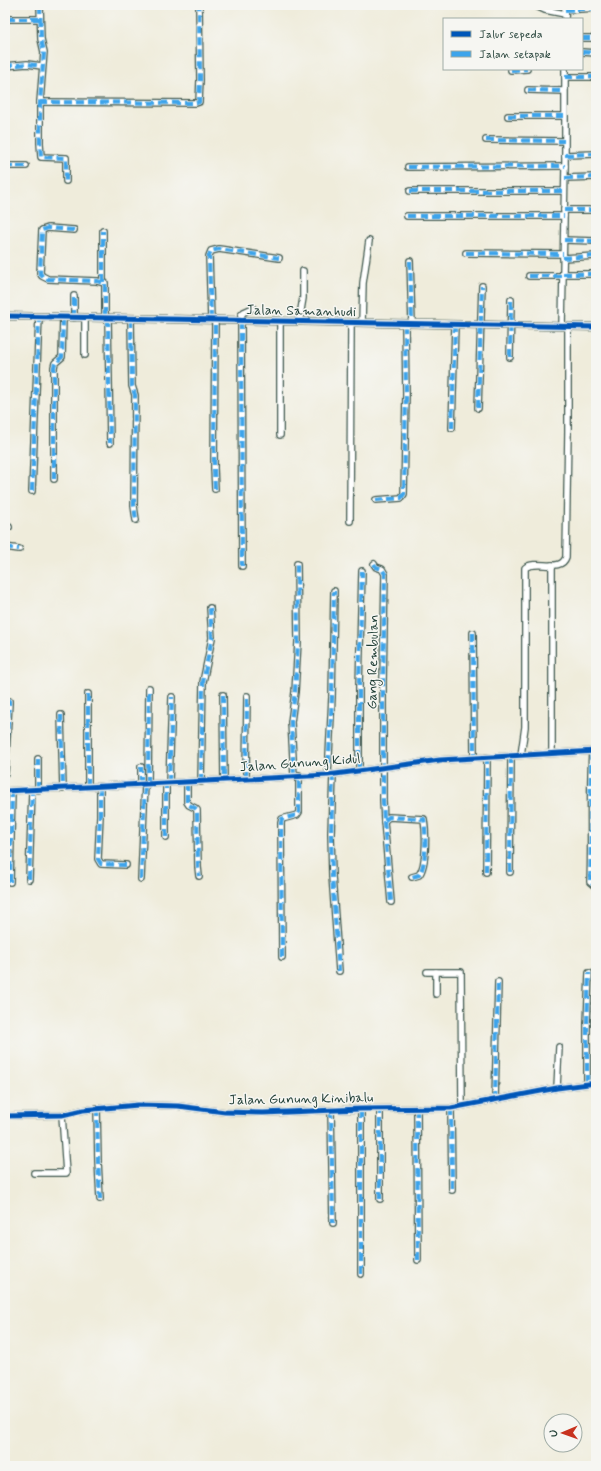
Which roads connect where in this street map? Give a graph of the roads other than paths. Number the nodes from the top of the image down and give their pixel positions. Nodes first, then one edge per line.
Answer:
1 (40, 5) edge
2 (199, 5) edge
3 (534, 5) edge
4 (596, 8) edge
5 (565, 12) edge
6 (7, 19) dead end
7 (40, 19) junction
8 (583, 38) edge
9 (596, 38) edge
10 (583, 52) edge
11 (596, 53) edge
12 (5, 66) edge
13 (42, 66) junction
14 (565, 70) edge
15 (565, 77) junction
16 (596, 77) edge
17 (528, 90) dead end
18 (564, 91) junction
19 (40, 102) junction
20 (508, 116) dead end
21 (564, 116) junction
22 (486, 140) dead end
23 (564, 140) junction
24 (596, 154) edge
25 (565, 155) junction
26 (5, 166) edge
27 (26, 166) dead end
28 (565, 166) junction
29 (408, 167) dead end
30 (596, 177) edge
31 (565, 178) junction
32 (66, 181) dead end
33 (564, 191) junction
34 (410, 192) dead end
35 (596, 210) edge
36 (564, 213) junction
37 (407, 216) dead end
38 (74, 230) dead end
39 (103, 231) dead end
40 (564, 240) junction
41 (596, 241) edge
42 (369, 242) dead end
43 (466, 253) dead end
44 (563, 256) junction
45 (596, 256) edge
46 (279, 258) dead end
47 (410, 261) dead end
48 (304, 271) dead end
49 (596, 274) edge
50 (563, 275) junction
51 (529, 276) dead end
52 (103, 282) junction
53 (482, 286) dead end
54 (74, 296) dead end
55 (511, 300) dead end
56 (254, 308) dead end
57 (5, 316) edge
58 (39, 317) junction
59 (63, 318) junction
60 (74, 318) junction
61 (85, 318) junction
62 (107, 318) junction
63 (131, 319) junction
64 (213, 320) junction
65 (241, 321) junction
66 (280, 321) junction
67 (299, 322) junction
68 (351, 323) junction
69 (362, 323) junction
70 (408, 324) junction
71 (455, 325) junction
72 (480, 325) junction
73 (510, 326) junction
74 (565, 327) junction
75 (596, 327) edge
76 (85, 355) dead end
77 (510, 358) dead end
78 (478, 408) dead end
79 (452, 428) dead end
80 (280, 435) dead end
81 (110, 443) dead end
82 (54, 479) dead end
83 (215, 489) dead end
84 (32, 491) dead end
85 (376, 500) dead end
86 (136, 520) dead end
87 (350, 521) dead end
88 (5, 547) edge
89 (19, 549) dead end
90 (297, 564) dead end
91 (374, 564) dead end
92 (552, 565) junction
93 (242, 566) dead end
94 (362, 571) dead end
95 (334, 591) dead end
96 (210, 608) dead end
97 (473, 633) dead end
98 (149, 688) dead end
99 (88, 694) dead end
100 (223, 695) dead end
101 (247, 696) dead end
102 (172, 697) dead end
103 (5, 701) edge
104 (61, 714) dead end
105 (594, 752) edge
106 (552, 753) junction
107 (521, 755) junction
108 (488, 757) junction
109 (511, 757) junction
110 (474, 758) junction
111 (38, 760) dead end
112 (141, 767) dead end
113 (383, 767) junction
114 (359, 770) junction
115 (5, 773) edge
116 (331, 775) junction
117 (297, 776) junction
118 (246, 779) junction
119 (224, 780) junction
120 (187, 782) junction
121 (201, 782) junction
122 (168, 783) junction
123 (145, 784) junction
124 (100, 786) junction
125 (88, 787) junction
126 (63, 789) junction
127 (35, 790) junction
128 (5, 791) edge
129 (12, 791) junction
130 (384, 821) junction
131 (166, 837) dead end
132 (126, 865) dead end
133 (486, 872) dead end
134 (510, 872) dead end
135 (199, 876) dead end
136 (412, 876) dead end
137 (141, 878) dead end
138 (29, 879) dead end
139 (10, 882) dead end
140 (596, 887) edge
141 (391, 902) dead end
142 (282, 957) dead end
143 (339, 971) dead end
144 (427, 972) dead end
145 (436, 972) junction
146 (589, 973) dead end
147 (498, 982) dead end
148 (436, 994) dead end
149 (559, 1047) dead end
150 (587, 1083) junction
151 (596, 1083) edge
152 (557, 1088) junction
153 (495, 1100) junction
154 (462, 1105) junction
155 (98, 1108) junction
156 (417, 1108) junction
157 (451, 1108) junction
158 (362, 1109) junction
159 (380, 1109) junction
160 (331, 1110) junction
161 (62, 1115) junction
162 (5, 1116) edge
163 (34, 1173) dead end
164 (452, 1190) dead end
165 (100, 1199) dead end
166 (380, 1199) dead end
167 (333, 1223) dead end
168 (418, 1260) dead end
169 (361, 1274) dead end

1 - 7 street
2 - 19 street
3 - 5 street
4 - 5 street
6 - 7 street
7 - 13 street
8 - 9 street
10 - 11 street
12 - 13 street
13 - 19 street
14 - 15 street
15 - 16 street
15 - 18 street
17 - 18 street
18 - 21 street
19 - 32 street
20 - 21 street
21 - 23 street
22 - 23 street
23 - 25 street
24 - 25 street
25 - 28 street
26 - 27 street
28 - 29 street
28 - 31 street
30 - 31 street
31 - 33 street
33 - 34 street
33 - 36 street
35 - 36 street
36 - 37 street
36 - 40 street
38 - 52 street
39 - 52 street
40 - 41 street
40 - 44 street
42 - 69 street
43 - 44 street
44 - 45 street
44 - 50 street
46 - 64 street
47 - 70 street
48 - 67 street
49 - 50 street
50 - 51 street
50 - 74 street
52 - 62 street
53 - 72 street
54 - 60 street
55 - 73 street
56 - 65 street
57 - 58 street, Jalan Samanhudi
58 - 59 street, Jalan Samanhudi
58 - 84 street
59 - 60 street, Jalan Samanhudi
59 - 82 street
60 - 61 street, Jalan Samanhudi
61 - 62 street, Jalan Samanhudi
61 - 76 street
62 - 63 street, Jalan Samanhudi
62 - 81 street
63 - 64 street, Jalan Samanhudi
63 - 86 street
64 - 65 street, Jalan Samanhudi
64 - 83 street
65 - 66 street, Jalan Samanhudi
65 - 93 street
66 - 67 street, Jalan Samanhudi
66 - 80 street
67 - 68 street, Jalan Samanhudi
68 - 69 street, Jalan Samanhudi
68 - 87 street
69 - 70 street, Jalan Samanhudi
70 - 71 street, Jalan Samanhudi
70 - 85 street
71 - 72 street, Jalan Samanhudi
71 - 79 street
72 - 73 street, Jalan Samanhudi
72 - 78 street
73 - 74 street, Jalan Samanhudi
73 - 77 street
74 - 75 street, Jalan Samanhudi
74 - 92 street
88 - 89 street
90 - 117 street
91 - 113 street, Gang Rembulan
92 - 106 street
92 - 107 street
94 - 114 street
95 - 116 street
96 - 121 street
97 - 110 street
98 - 123 street
99 - 125 street
100 - 119 street
101 - 118 street
102 - 122 street
103 - 115 street
104 - 126 street
105 - 106 street, Jalan Gunung Kidul
105 - 140 street
106 - 107 street, Jalan Gunung Kidul
107 - 109 street, Jalan Gunung Kidul
108 - 109 street, Jalan Gunung Kidul
108 - 110 street, Jalan Gunung Kidul
108 - 133 street
109 - 134 street
110 - 113 street, Jalan Gunung Kidul
111 - 127 street
112 - 123 street
113 - 114 street, Jalan Gunung Kidul
113 - 130 street, Gang Rembulan
114 - 116 street, Jalan Gunung Kidul
116 - 117 street, Jalan Gunung Kidul
116 - 143 street
117 - 118 street, Jalan Gunung Kidul
117 - 142 street
118 - 119 street, Jalan Gunung Kidul
119 - 121 street, Jalan Gunung Kidul
120 - 121 street, Jalan Gunung Kidul
120 - 122 street, Jalan Gunung Kidul
120 - 135 street
122 - 123 street, Jalan Gunung Kidul
122 - 131 street
123 - 124 street, Jalan Gunung Kidul
123 - 137 street
124 - 125 street, Jalan Gunung Kidul
124 - 132 street
125 - 126 street, Jalan Gunung Kidul
126 - 127 street, Jalan Gunung Kidul
127 - 129 street, Jalan Gunung Kidul
127 - 138 street
128 - 129 street, Jalan Gunung Kidul
129 - 139 street
130 - 136 street
130 - 141 street, Gang Rembulan
144 - 145 street
145 - 148 street
145 - 154 street
146 - 150 street
147 - 153 street
149 - 152 street
150 - 151 street, Jalan Gunung Kinibalu
150 - 152 street, Jalan Gunung Kinibalu
152 - 153 street, Jalan Gunung Kinibalu
153 - 154 street, Jalan Gunung Kinibalu
154 - 157 street, Jalan Gunung Kinibalu
155 - 160 street, Jalan Gunung Kinibalu
155 - 161 street, Jalan Gunung Kinibalu
155 - 165 street
156 - 157 street, Jalan Gunung Kinibalu
156 - 159 street, Jalan Gunung Kinibalu
156 - 168 street
157 - 164 street
158 - 159 street, Jalan Gunung Kinibalu
158 - 160 street, Jalan Gunung Kinibalu
158 - 169 street
159 - 166 street
160 - 167 street
161 - 162 street, Jalan Gunung Kinibalu
161 - 163 street

